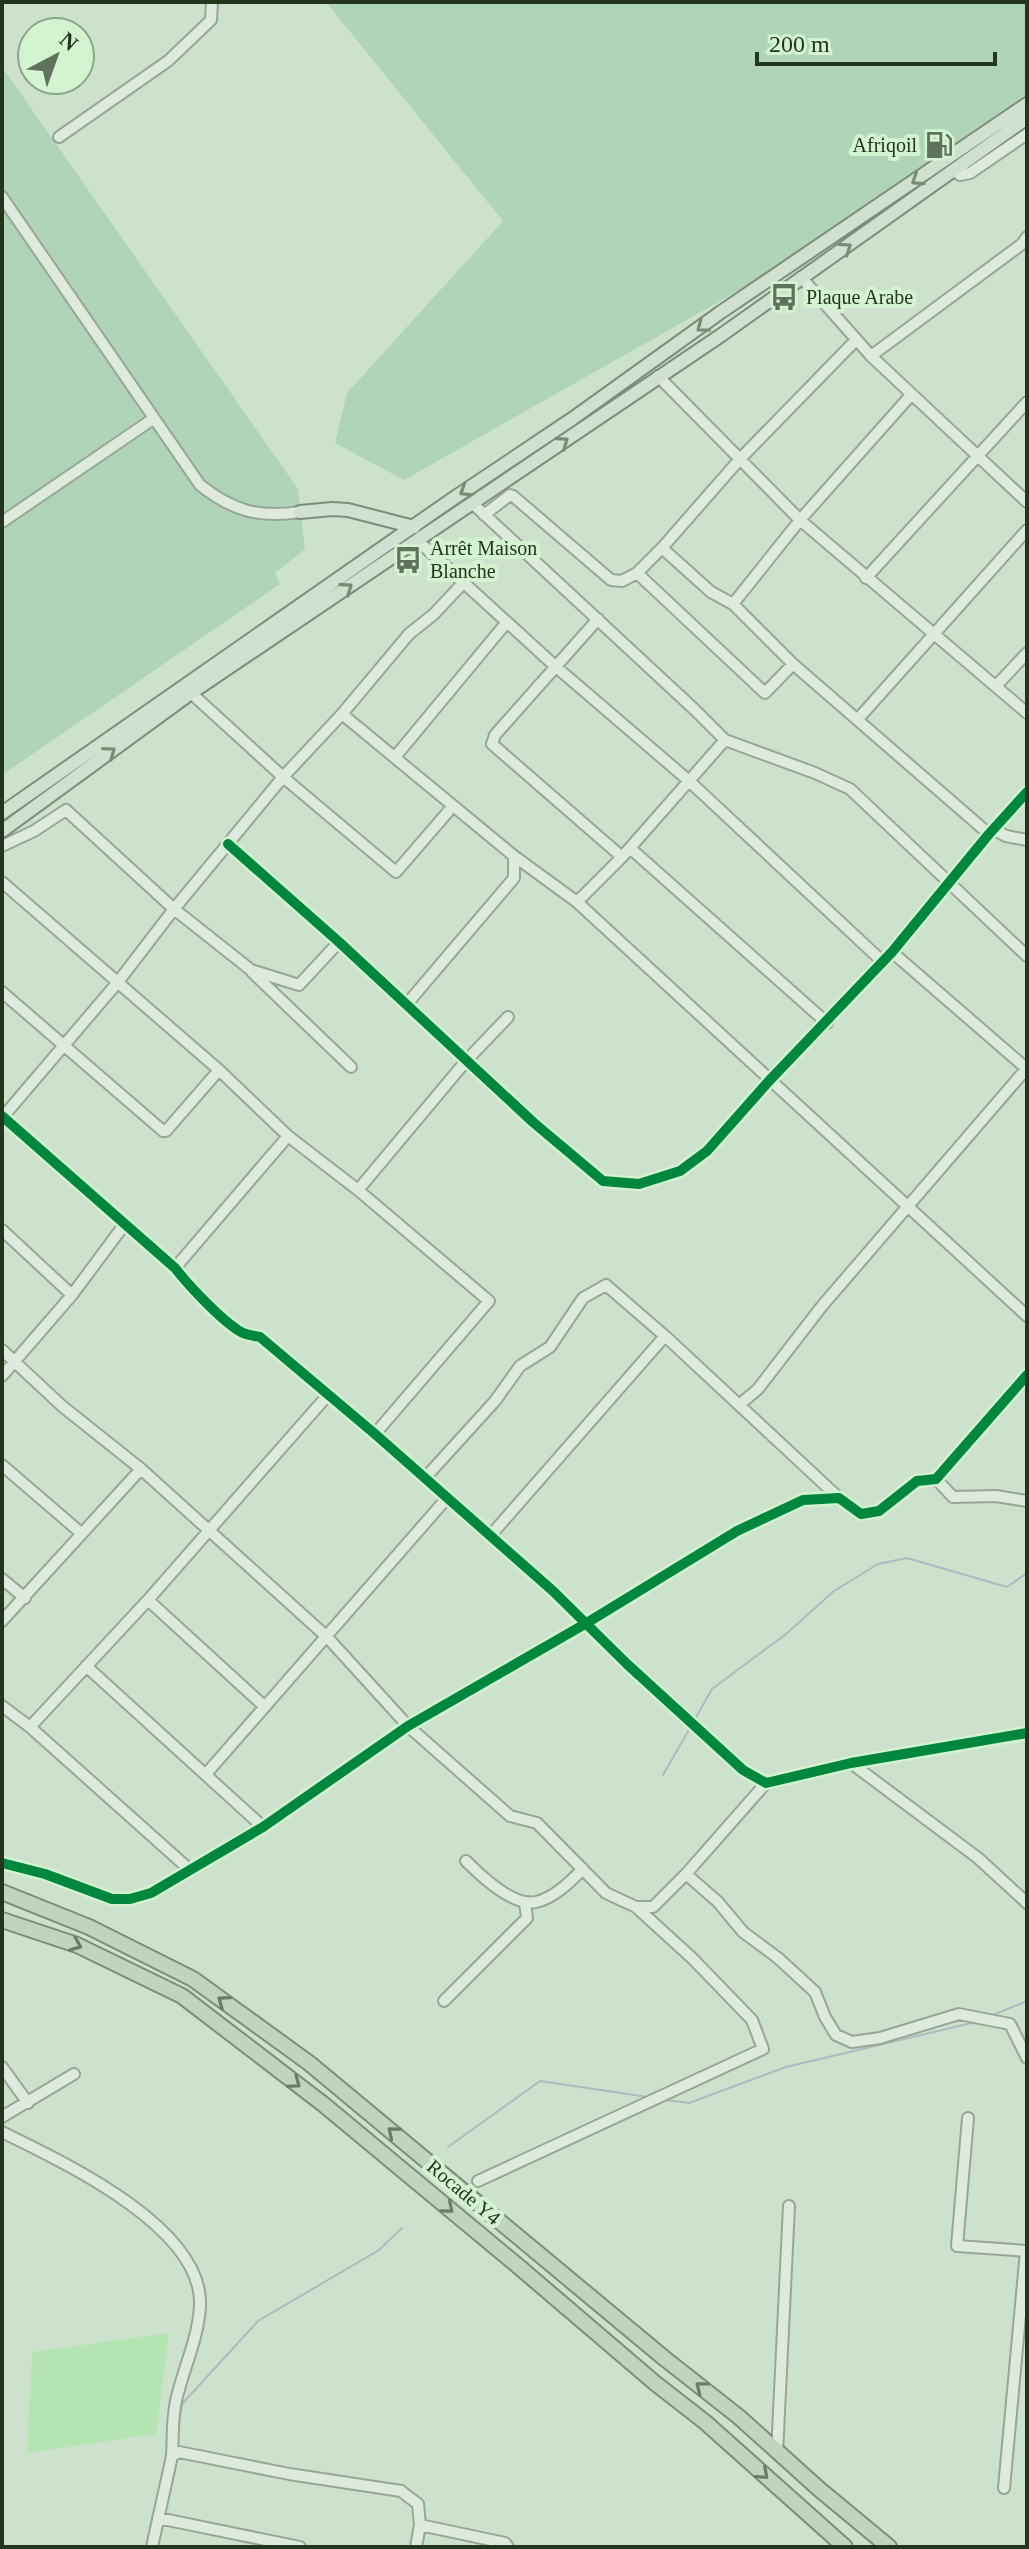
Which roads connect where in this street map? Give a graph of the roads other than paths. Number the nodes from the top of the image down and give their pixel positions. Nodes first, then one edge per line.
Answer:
1 (212, 2) edge
2 (1027, 104) edge
3 (1027, 118) edge
4 (1027, 134) edge
5 (59, 137) dead end
6 (953, 170) junction
7 (2, 197) edge
8 (1025, 243) edge
9 (801, 277) junction
10 (856, 340) junction
11 (871, 356) junction
12 (658, 376) junction
13 (911, 395) junction
14 (1027, 402) edge
15 (153, 419) junction
16 (978, 457) junction
17 (740, 459) junction
18 (1027, 502) edge
19 (472, 503) junction
20 (300, 512) joint
21 (484, 515) junction
22 (800, 520) junction
23 (2, 522) edge
24 (1027, 530) edge
25 (415, 533) junction
26 (662, 548) junction
27 (637, 573) junction
28 (866, 578) junction
29 (464, 582) junction
30 (733, 604) junction
31 (598, 619) junction
32 (507, 622) junction
33 (934, 633) junction
34 (1027, 653) edge
35 (793, 664) junction
36 (555, 666) junction
37 (996, 686) junction
38 (191, 693) junction
39 (1027, 713) edge
40 (342, 714) junction
41 (858, 719) junction
42 (725, 740) junction
43 (395, 757) junction
44 (283, 777) junction
45 (688, 780) junction
46 (1027, 792) edge
47 (453, 806) junction
48 (2, 813) edge
49 (2, 831) edge
50 (991, 832) junction
51 (1027, 840) edge
52 (228, 844) junction
53 (2, 846) edge
54 (630, 848) junction
55 (514, 856) junction
56 (622, 857) junction
57 (2, 882) edge
58 (948, 883) junction
59 (577, 902) junction
60 (174, 909) junction
61 (339, 942) junction
62 (892, 952) junction
63 (1027, 956) edge
64 (883, 962) junction
65 (251, 970) junction
66 (118, 982) junction
67 (2, 992) edge
68 (406, 1005) junction
69 (508, 1017) dead end
70 (827, 1023) junction
71 (62, 1046) junction
72 (466, 1061) junction
73 (351, 1067) dead end
74 (1027, 1069) edge
75 (219, 1070) junction
76 (769, 1081) junction
77 (2, 1117) edge
78 (288, 1136) junction
79 (358, 1190) junction
80 (907, 1207) junction
81 (124, 1225) junction
82 (2, 1230) edge
83 (175, 1268) junction
84 (72, 1295) junction
85 (1027, 1316) edge
86 (665, 1336) junction
87 (2, 1350) edge
88 (15, 1361) junction
89 (1027, 1375) edge
90 (2, 1376) edge
91 (327, 1396) junction
92 (739, 1405) junction
93 (375, 1434) junction
94 (2, 1465) edge
95 (141, 1469) junction
96 (425, 1478) junction
97 (936, 1479) junction
98 (447, 1498) junction
99 (839, 1498) junction
100 (1027, 1501) edge
101 (208, 1530) junction
102 (81, 1533) junction
103 (491, 1535) junction
104 (2, 1579) edge
105 (25, 1598) junction
106 (148, 1600) junction
107 (2, 1621) edge
108 (585, 1624) junction
109 (327, 1637) junction
110 (86, 1666) junction
111 (2, 1706) edge
112 (265, 1707) junction
113 (408, 1726) junction
114 (30, 1727) junction
115 (1027, 1733) edge
116 (851, 1763) junction
117 (206, 1774) junction
118 (766, 1783) junction
119 (263, 1827) junction
120 (466, 1861) dead end
121 (2, 1863) edge
122 (583, 1869) junction
123 (190, 1870) junction
124 (686, 1874) junction
125 (2, 1892) edge
126 (525, 1902) junction
127 (1027, 1903) edge
128 (636, 1907) junction
129 (2, 1920) edge
130 (444, 2001) dead end
131 (1027, 2058) edge
132 (2, 2067) edge
133 (74, 2074) dead end
134 (28, 2103) junction
135 (2, 2117) edge
136 (968, 2118) dead end
137 (2, 2132) edge
138 (478, 2181) dead end
139 (789, 2206) dead end
140 (1026, 2251) edge
141 (777, 2453) junction
142 (172, 2456) junction
143 (1004, 2488) dead end
144 (158, 2518) junction
145 (420, 2525) junction
146 (152, 2547) edge
147 (300, 2547) edge
148 (416, 2547) edge
149 (508, 2547) edge
150 (845, 2547) edge
151 (889, 2547) edge

1 - 5 street
2 -> 25 main road
3 - 6 main road
4 - 6 street
9 -> 6 main road
7 - 15 street
8 - 11 street
9 - 10 street
9 - 12 main road
10 - 11 street
10 - 17 street
11 - 13 street
12 - 17 street
19 -> 12 main road
13 - 16 street
13 - 22 street
14 - 16 street
15 - 20 street
15 - 23 street
16 - 18 street
16 - 28 street
17 - 22 street
17 - 26 street
19 - 21 street
19 - 25 main road
20 - 25 main road
21 - 27 street
21 - 31 street
22 - 28 street
22 - 30 street
24 - 33 street
25 - 29 street
38 -> 25 main road
25 - 48 main road
26 - 27 street
26 - 30 street
27 - 35 street
28 - 33 street
29 - 32 street
29 - 40 street
30 - 35 street
31 - 36 street
31 - 42 street
32 - 36 street
32 - 43 street
33 - 37 street
33 - 41 street
34 - 37 street
35 - 41 street
36 - 45 street
36 - 56 street
37 - 39 street
38 - 44 street
49 -> 38 main road
40 - 43 street
40 - 44 street
41 - 50 street
42 - 45 street
42 - 58 street
43 - 47 street
44 - 47 street
44 - 52 street
45 - 54 street
45 - 64 street
46 - 50 street
47 - 55 street
50 - 51 street
50 - 58 street
52 - 60 street
52 - 61 street
53 - 60 street
54 - 56 street
54 - 70 street
55 - 59 street
55 - 68 street
56 - 59 street
57 - 66 street
58 - 62 street
58 - 63 street
59 - 76 street
60 - 65 street
60 - 66 street
61 - 65 street
61 - 68 street
62 - 64 street
62 - 74 street
64 - 70 street
65 - 73 street
66 - 71 street
66 - 75 street
67 - 71 street
68 - 72 street
69 - 72 street
70 - 76 street
71 - 75 street
71 - 77 street
72 - 76 street
72 - 79 street
74 - 80 street
75 - 78 street
76 - 80 street
77 - 81 street
78 - 79 street
78 - 83 street
79 - 93 street
80 - 85 street
80 - 92 street
81 - 83 street
81 - 84 street
82 - 84 street
83 - 91 street
84 - 88 street
86 - 92 street
86 - 96 street
86 - 103 street
87 - 88 street
88 - 90 street
88 - 95 street
89 - 97 street
91 - 93 street
91 - 101 street
92 - 99 street
93 - 96 street
94 - 102 street
95 - 101 street
95 - 102 street
96 - 98 street
97 - 99 street
97 - 100 street
98 - 103 street
98 - 109 street
99 - 108 street
101 - 106 street
101 - 109 street
102 - 105 street
103 - 108 street
104 - 105 street
105 - 107 street
106 - 110 street
106 - 112 street
108 - 113 street
108 - 118 street
109 - 112 street
109 - 113 street
110 - 114 street
110 - 117 street
111 - 114 street
112 - 117 street
113 - 119 street
113 - 122 street
114 - 123 street
115 - 116 street
116 - 118 street
116 - 127 street
117 - 119 street
118 - 124 street
119 - 123 street
120 - 126 street
121 - 123 street
122 - 126 street
122 - 128 street
124 - 128 street
124 - 131 street
141 -> 125 highway, Rocade Y4
126 - 130 street
128 - 138 street
129 -> 150 highway, Rocade Y4
132 - 134 street
133 - 134 street
134 - 135 street
136 - 140 street
137 - 142 street
139 - 141 street
140 - 143 street
141 - 151 highway, Rocade Y4
142 - 144 street
142 - 145 street
144 - 146 street
144 - 147 street
145 - 148 street
145 - 149 street

